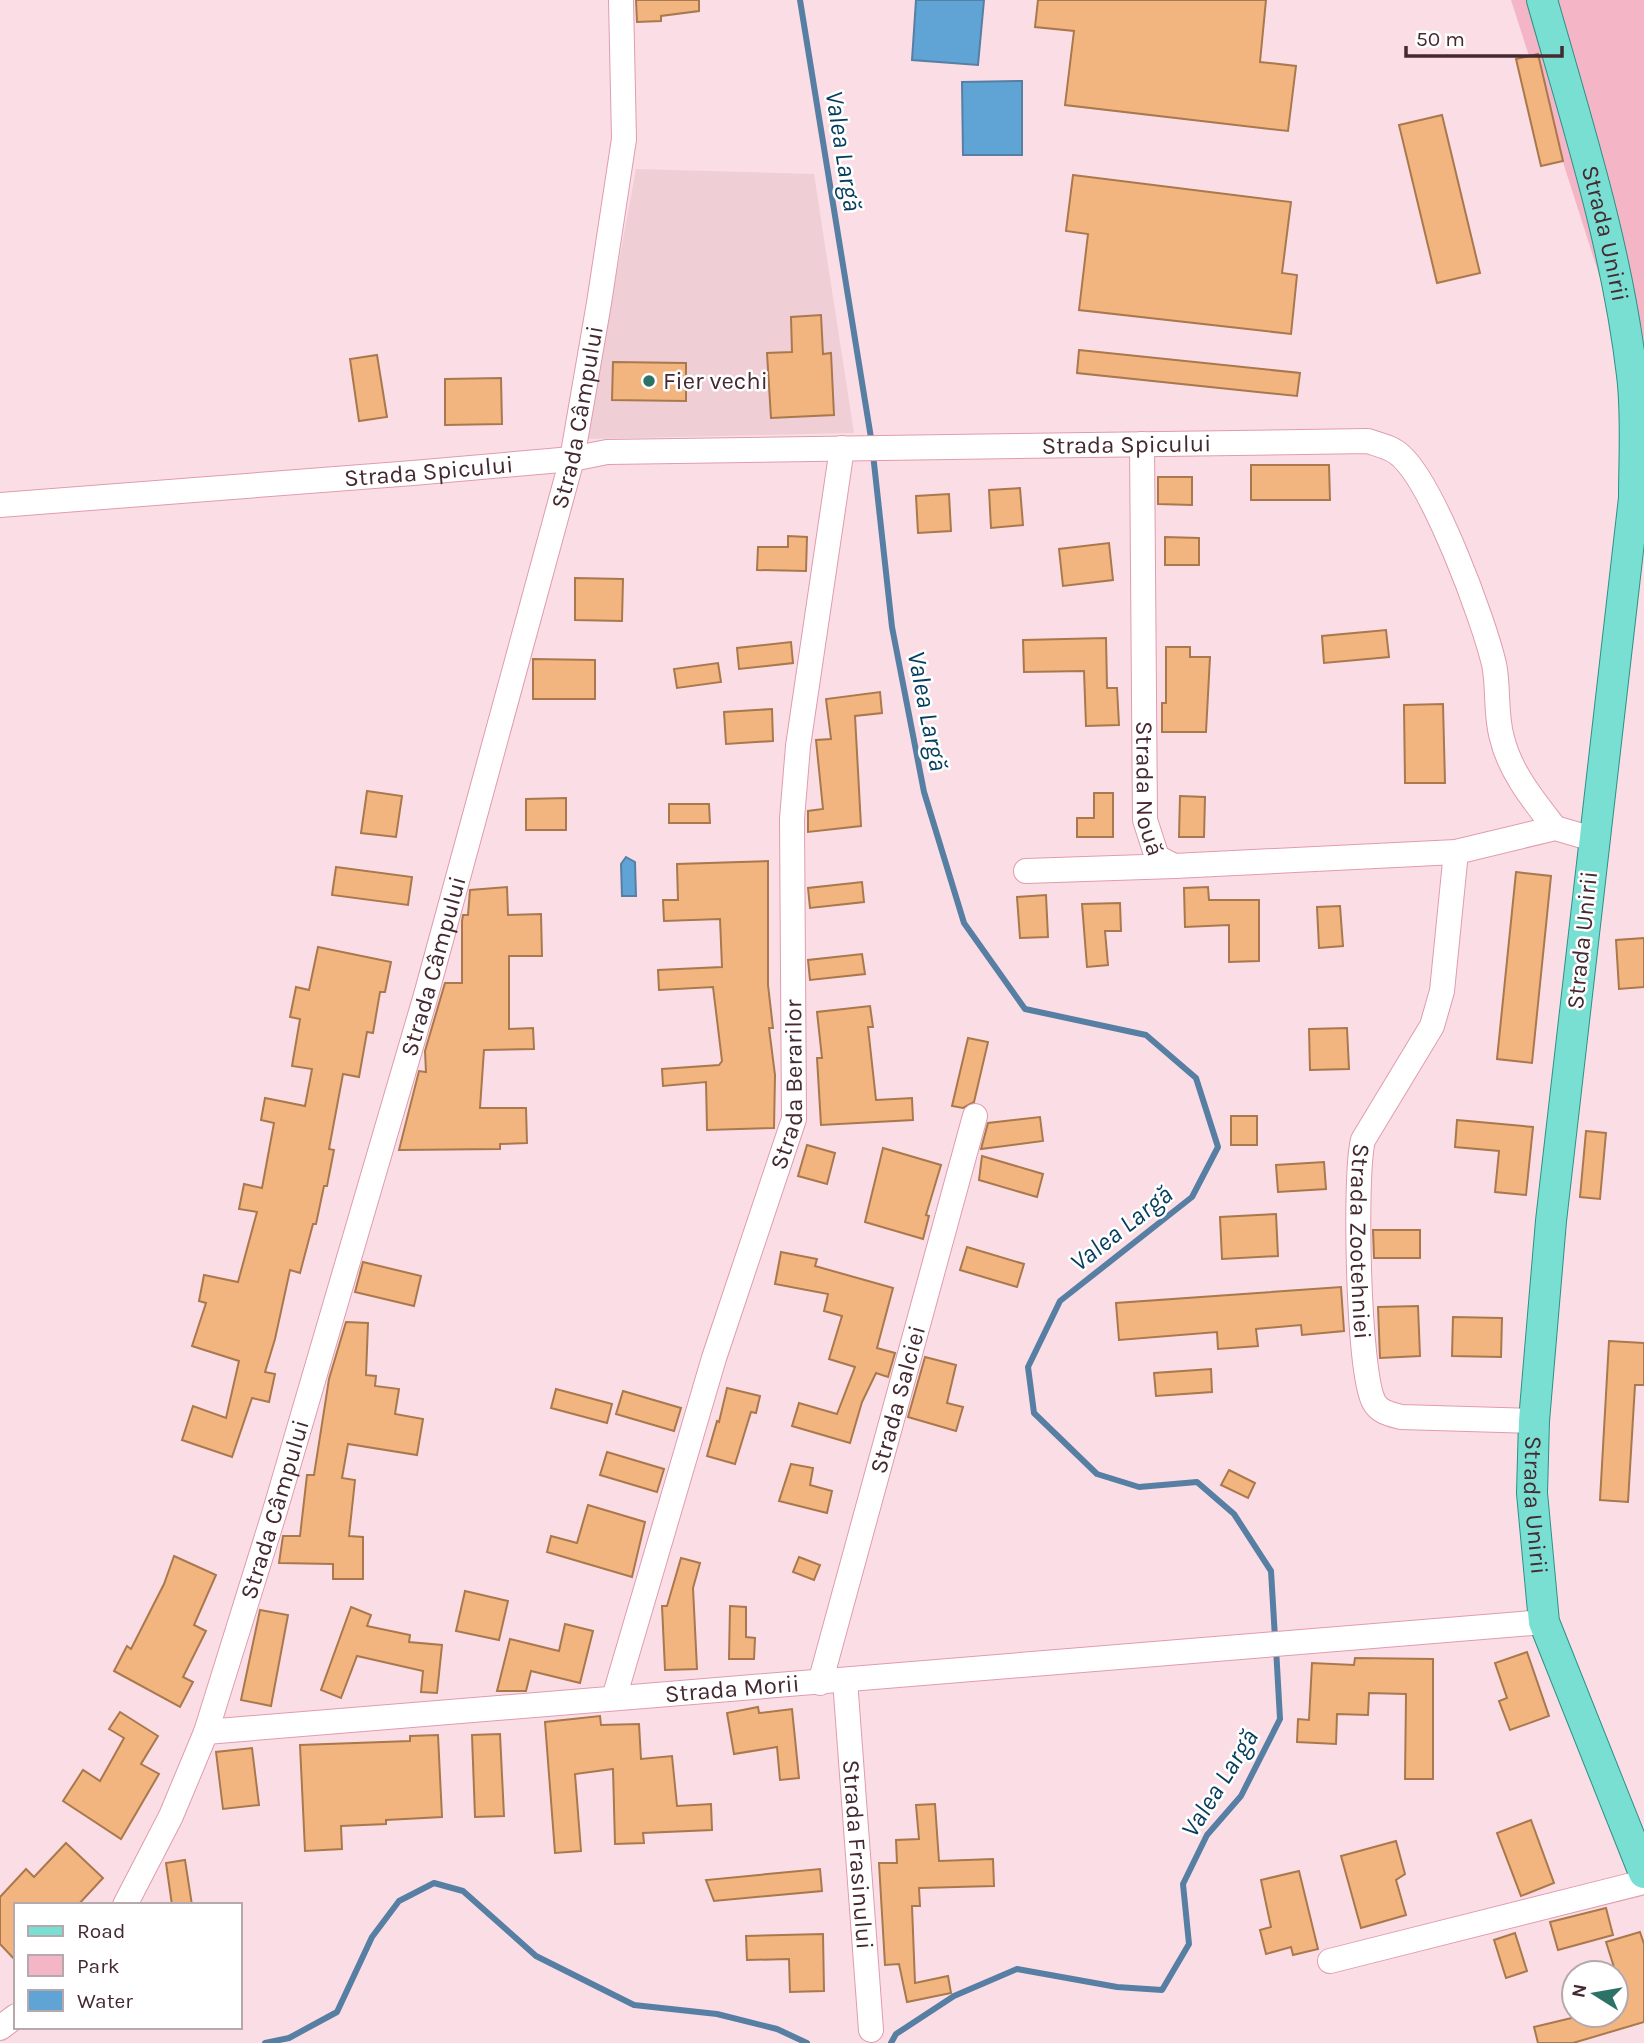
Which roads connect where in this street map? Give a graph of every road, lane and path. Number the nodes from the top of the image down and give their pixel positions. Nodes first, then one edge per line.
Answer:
1 (621, 0) edge
2 (1542, 0) edge
3 (1142, 444) junction
4 (851, 448) junction
5 (572, 459) junction
6 (0, 505) edge
7 (1555, 828) junction
8 (1593, 839) junction
9 (1456, 852) junction
10 (1174, 866) junction
11 (1026, 871) dead end
12 (975, 1116) dead end
13 (1534, 1422) junction
14 (1544, 1622) junction
15 (845, 1680) junction
16 (820, 1683) junction
17 (614, 1698) junction
18 (206, 1732) junction
19 (1644, 1873) edge
20 (1644, 1882) edge
21 (126, 1903) edge
22 (1330, 1962) dead end
23 (14, 2017) edge
24 (0, 2028) edge
25 (871, 2030) dead end

1 - 5 street, Strada Câmpului
2 - 8 main road, Strada Unirii
3 - 4 street, Strada Spicului
3 - 7 street, Strada Spicului
3 - 10 street, Strada Nouă
4 - 5 street, Strada Spicului
4 - 17 street, Strada Berarilor
5 - 6 street, Strada Spicului
5 - 18 street, Strada Câmpului
7 - 8 street, Strada Nouă
7 - 9 street, Strada Nouă
8 - 13 main road, Strada Unirii
9 - 10 street, Strada Nouă
9 - 13 street, Strada Zootehniei
10 - 11 street
12 - 16 street, Strada Salciei
13 - 14 main road, Strada Unirii
14 - 15 street, Strada Morii
14 - 19 main road, Strada Unirii
15 - 16 street, Strada Morii
15 - 25 street, Strada Frasinului
16 - 17 street, Strada Morii
17 - 18 street, Strada Morii
18 - 21 street, Strada Câmpului
20 - 22 street
23 - 24 street

